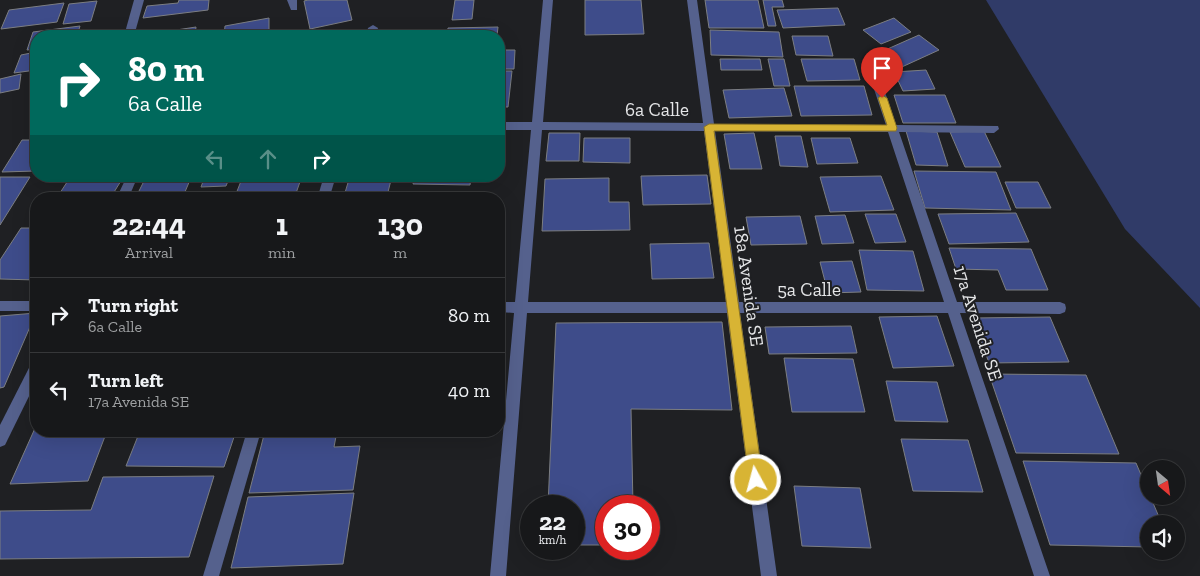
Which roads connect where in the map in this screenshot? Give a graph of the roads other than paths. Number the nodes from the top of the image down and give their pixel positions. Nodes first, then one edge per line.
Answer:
1 (139, 0) edge
2 (548, 0) edge
3 (692, 0) edge
4 (131, 30) edge
5 (877, 83) dead end
6 (505, 126) edge
7 (537, 126) junction
8 (709, 127) junction
9 (893, 128) junction
10 (994, 129) dead end
11 (0, 306) edge
12 (30, 306) edge
13 (505, 307) edge
14 (522, 307) junction
15 (733, 308) junction
16 (953, 308) junction
17 (1060, 308) dead end
18 (30, 380) edge
19 (252, 437) edge
20 (0, 440) edge
21 (211, 576) edge
22 (498, 576) edge
23 (769, 576) edge
24 (1042, 576) edge

1 - 4 street
2 - 7 street
3 - 8 street, 18a Avenida SE
5 - 9 street, 17a Avenida SE
6 - 7 street, 6a Calle
7 - 8 street, 6a Calle
7 - 14 street
8 - 9 street, 6a Calle
8 - 15 street, 18a Avenida SE
9 - 10 street, 6a Calle
9 - 16 street, 17a Avenida SE
11 - 12 street
13 - 14 street, 5a Calle
14 - 15 street, 5a Calle
14 - 22 street
15 - 16 street, 5a Calle
15 - 23 street, 18a Avenida SE
16 - 17 street, 5a Calle
16 - 24 street, 17a Avenida SE
18 - 20 street
19 - 21 street

